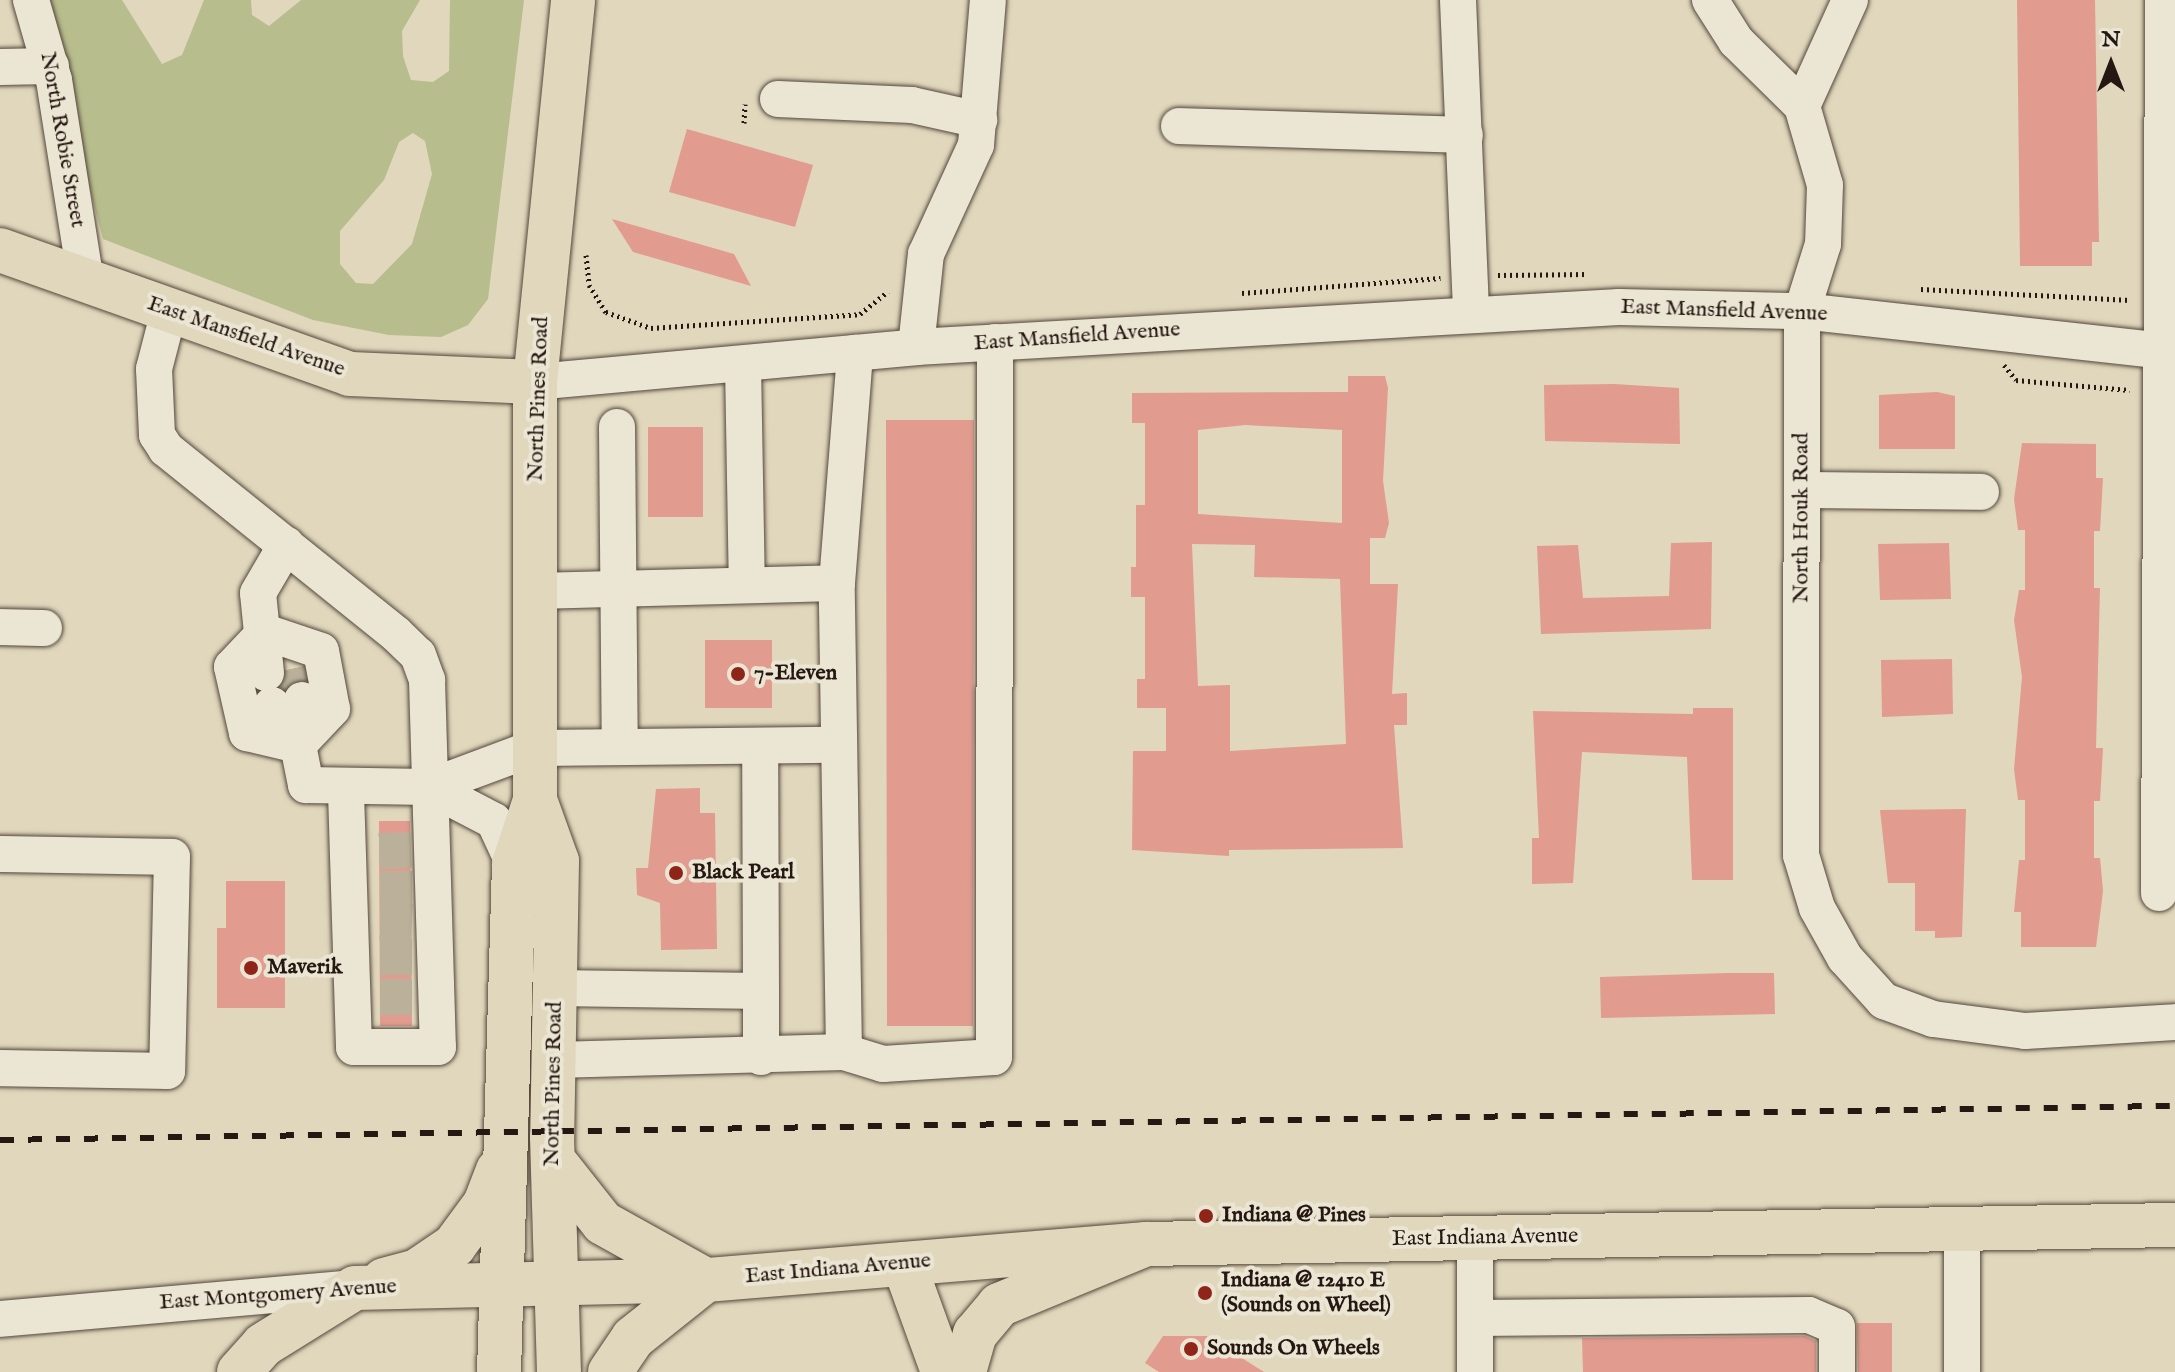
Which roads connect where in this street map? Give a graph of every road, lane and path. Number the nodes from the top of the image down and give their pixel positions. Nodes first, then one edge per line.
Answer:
1 (31, 0) edge
2 (573, 0) edge
3 (988, 0) edge
4 (1458, 0) edge
5 (1710, 0) edge
6 (1850, 0) edge
7 (2163, 0) edge
8 (2169, 64) edge
9 (51, 66) junction
10 (0, 67) edge
11 (778, 99) dead end
12 (1802, 106) junction
13 (979, 120) junction
14 (1179, 126) dead end
15 (1465, 135) junction
16 (587, 239) dead end
17 (0, 250) edge
18 (889, 280) dead end
19 (86, 281) junction
20 (169, 311) junction
21 (1802, 311) junction
22 (1471, 313) junction
23 (995, 342) junction
24 (916, 347) junction
25 (2170, 352) edge
26 (855, 353) junction
27 (1989, 363) dead end
28 (743, 364) junction
29 (535, 382) junction
30 (2164, 393) junction
31 (617, 427) dead end
32 (1802, 490) junction
33 (1981, 492) dead end
34 (286, 545) junction
35 (837, 583) junction
36 (747, 585) junction
37 (622, 589) junction
38 (535, 591) junction
39 (0, 627) edge
40 (44, 628) dead end
41 (265, 632) junction
42 (2168, 678) edge
43 (298, 745) junction
44 (839, 745) junction
45 (760, 746) junction
46 (620, 747) junction
47 (534, 748) junction
48 (346, 786) junction
49 (429, 787) junction
50 (535, 800) junction
51 (2167, 804) edge
52 (392, 850) junction
53 (0, 854) edge
54 (514, 864) junction
55 (2159, 893) dead end
56 (394, 922) junction
57 (555, 988) junction
58 (761, 991) junction
59 (2175, 1022) edge
60 (844, 1052) junction
61 (761, 1057) junction
62 (555, 1060) junction
63 (0, 1068) edge
64 (506, 1149) junction
65 (553, 1160) junction
66 (2175, 1225) edge
67 (1962, 1229) junction
68 (1475, 1238) junction
69 (1146, 1244) junction
70 (904, 1264) junction
71 (706, 1280) junction
72 (556, 1284) junction
73 (499, 1286) junction
74 (355, 1288) junction
75 (1475, 1318) junction
76 (0, 1319) edge
77 (239, 1372) edge
78 (499, 1372) edge
79 (559, 1372) edge
80 (610, 1372) edge
81 (943, 1372) edge
82 (964, 1372) edge
83 (1475, 1372) edge
84 (1837, 1372) edge
85 (1962, 1372) edge

1 - 9 street, North Robie Street
2 - 29 main road, North Pines Road
3 - 13 street
4 - 15 street
5 - 12 street, North Houk Road
6 - 12 street
7 - 8 street
8 - 25 street
9 - 10 street
9 - 19 street, North Robie Street
11 - 13 street
12 - 21 street, North Houk Road
13 - 24 street
14 - 15 street
15 - 22 street
16 - 18 path
17 - 19 main road, East Mansfield Avenue
19 - 20 main road, East Mansfield Avenue
20 - 29 main road, East Mansfield Avenue
20 - 34 street
21 - 22 street, East Mansfield Avenue
21 - 25 street, East Mansfield Avenue
21 - 32 street, North Houk Road
22 - 23 street, East Mansfield Avenue
23 - 24 street, East Mansfield Avenue
23 - 60 street
24 - 26 street, East Mansfield Avenue
25 - 30 street
26 - 28 street, East Mansfield Avenue
26 - 35 street
27 - 30 path
28 - 29 street, East Mansfield Avenue
28 - 36 street
29 - 38 main road, North Pines Road
30 - 42 street
31 - 37 street
32 - 33 street
32 - 59 street, North Houk Road
34 - 41 street
34 - 49 street
35 - 36 street
35 - 44 street
36 - 37 street
37 - 38 street
37 - 46 street
38 - 47 main road, North Pines Road
39 - 40 street
41 - 43 street
41 - 43 street
41 - 43 street
42 - 51 street
43 - 48 street
44 - 45 street
44 - 60 street
45 - 46 street
45 - 58 street
46 - 47 street
47 - 49 street
47 - 50 main road, North Pines Road
48 - 49 street
48 - 52 street
49 - 52 street
49 - 54 street
50 - 54 main road, North Pines Road
50 - 57 main road, North Pines Road
51 - 55 street
52 - 56 street
52 - 56 street
53 - 63 street
54 - 64 main road, North Pines Road
56 - 56 street
57 - 58 street
57 - 62 main road, North Pines Road
58 - 61 street
60 - 61 street
61 - 62 street
62 - 65 main road, North Pines Road
64 - 73 main road, North Pines Road
64 - 74 main road
65 - 71 main road
65 - 72 main road, North Pines Road
66 - 67 main road, East Indiana Avenue
67 - 68 main road, East Indiana Avenue
67 - 85 street
68 - 69 main road, East Indiana Avenue
68 - 75 street
69 - 70 main road, East Indiana Avenue
69 - 82 main road
70 - 71 main road, East Indiana Avenue
70 - 81 main road
71 - 72 main road, East Indiana Avenue
71 - 80 main road
72 - 73 main road, East Montgomery Avenue
72 - 79 main road, North Pines Road
73 - 74 main road, East Montgomery Avenue
73 - 78 main road, North Pines Road
74 - 76 street, East Montgomery Avenue
74 - 77 main road
75 - 83 street
75 - 84 street

